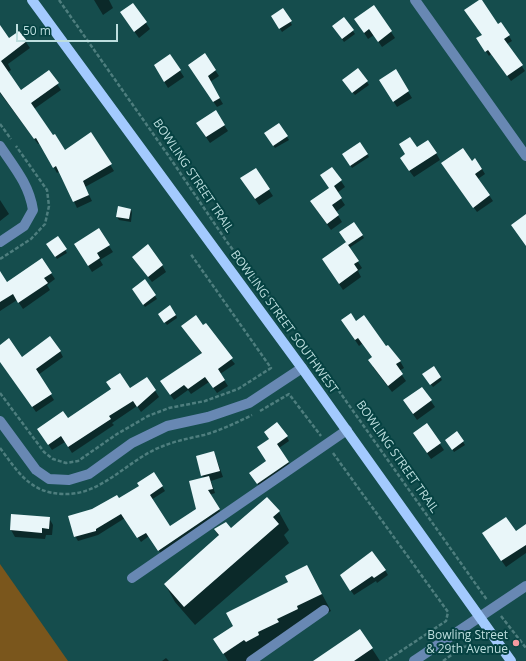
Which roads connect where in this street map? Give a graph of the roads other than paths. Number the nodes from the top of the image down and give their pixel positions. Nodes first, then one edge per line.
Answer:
1 (32, 0) edge
2 (415, 0) edge
3 (0, 146) edge
4 (526, 156) edge
5 (0, 242) edge
6 (302, 368) junction
7 (0, 421) edge
8 (347, 430) junction
9 (132, 578) dead end
10 (526, 586) edge
11 (324, 610) dead end
12 (480, 618) junction
13 (254, 660) edge
14 (414, 661) edge
15 (512, 661) edge

1 - 6 main road, BOWLING STREET SOUTHWEST
2 - 4 street
3 - 5 street
6 - 7 street
6 - 8 main road, BOWLING STREET SOUTHWEST
8 - 9 street
8 - 12 main road, BOWLING STREET SOUTHWEST
10 - 12 street
11 - 13 street
12 - 14 street
12 - 15 main road, BOWLING STREET SOUTHWEST

